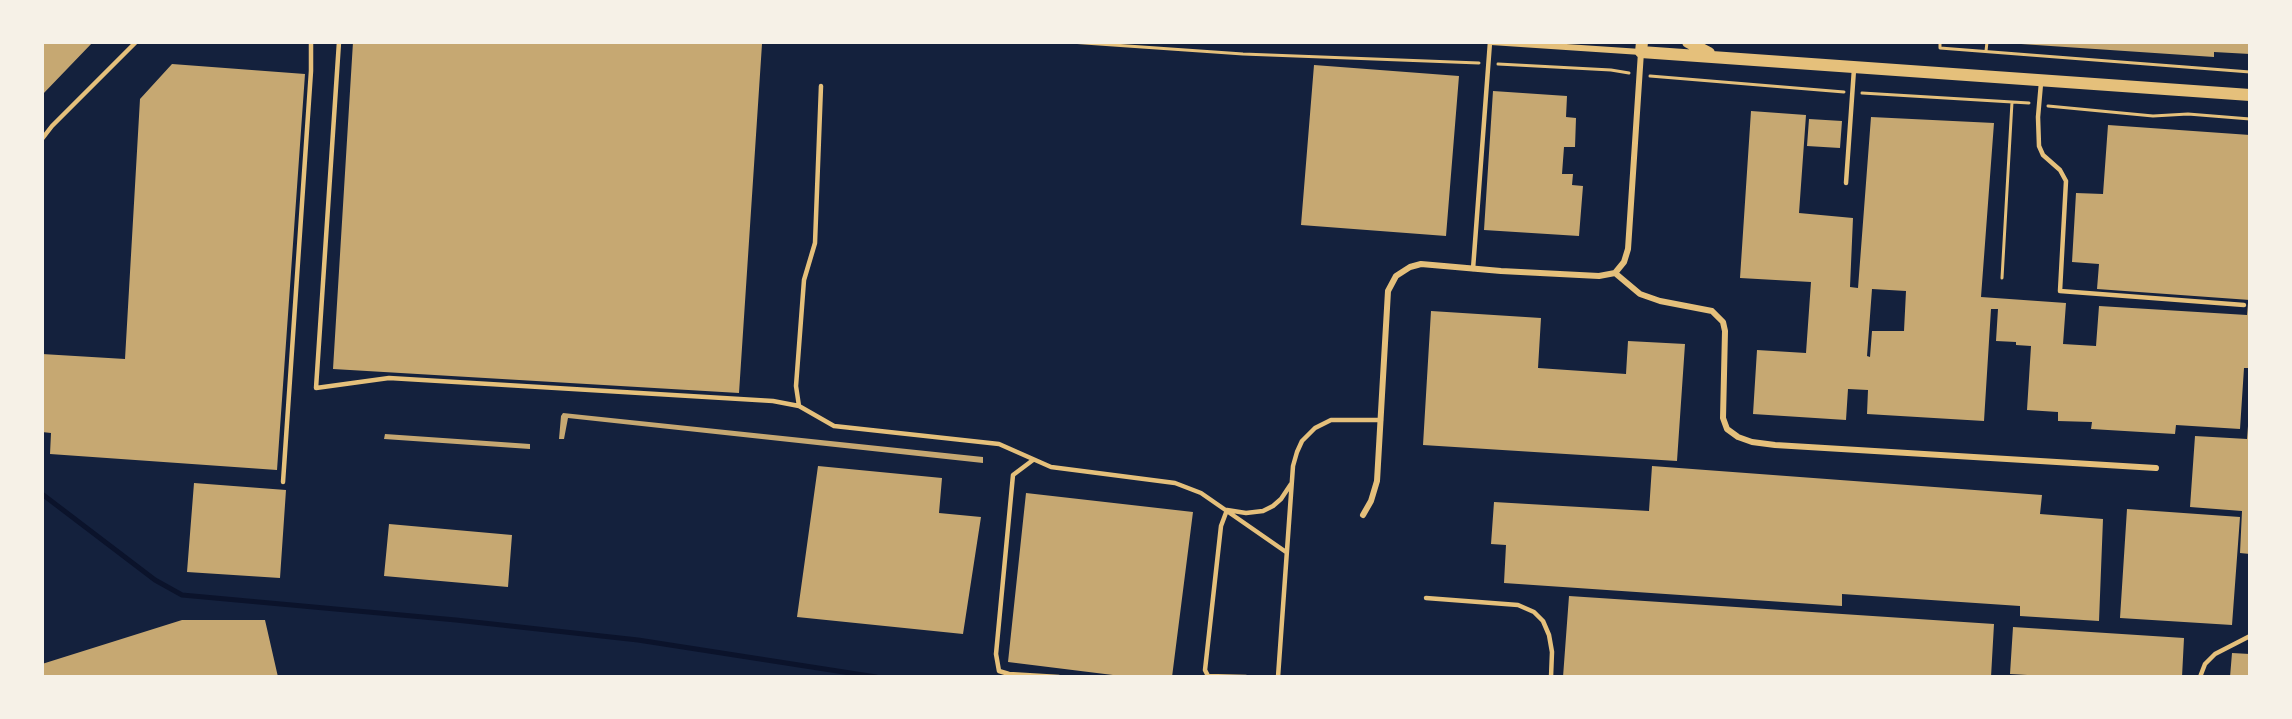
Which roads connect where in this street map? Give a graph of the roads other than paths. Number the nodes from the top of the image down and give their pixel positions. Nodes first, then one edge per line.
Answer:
1 (136, 42) edge
2 (311, 42) edge
3 (339, 42) edge
4 (1491, 42) edge
5 (1688, 42) edge
6 (1642, 47) edge
7 (1718, 57) junction
8 (1854, 66) junction
9 (2041, 80) junction
10 (821, 86) dead end
11 (2250, 95) edge
12 (42, 139) edge
13 (1846, 183) dead end
14 (1473, 269) junction
15 (1615, 273) junction
16 (2244, 305) dead end
17 (799, 406) junction
18 (1380, 420) junction
19 (1033, 460) junction
20 (2156, 468) dead end
21 (283, 482) dead end
22 (1291, 484) junction
23 (1227, 510) junction
24 (1363, 515) dead end
25 (1286, 552) junction
26 (1426, 598) dead end
27 (2250, 636) edge
28 (1207, 676) edge
29 (1059, 677) edge
30 (1246, 677) edge
31 (1278, 677) edge
32 (1551, 677) edge
33 (2200, 677) edge

1 - 12 lane
2 - 21 lane
3 - 17 lane
4 - 6 street
4 - 14 lane
5 - 7 main road
6 - 7 main road
6 - 15 street
7 - 8 main road
8 - 9 main road
8 - 13 lane
9 - 11 main road
9 - 16 lane
10 - 17 lane
14 - 15 street
14 - 18 street
15 - 20 street
17 - 19 lane
18 - 22 lane
18 - 24 street
19 - 23 lane
19 - 29 lane
22 - 23 lane
22 - 25 lane
23 - 25 lane
23 - 28 lane
25 - 31 lane
26 - 32 lane
27 - 33 lane
28 - 30 lane

